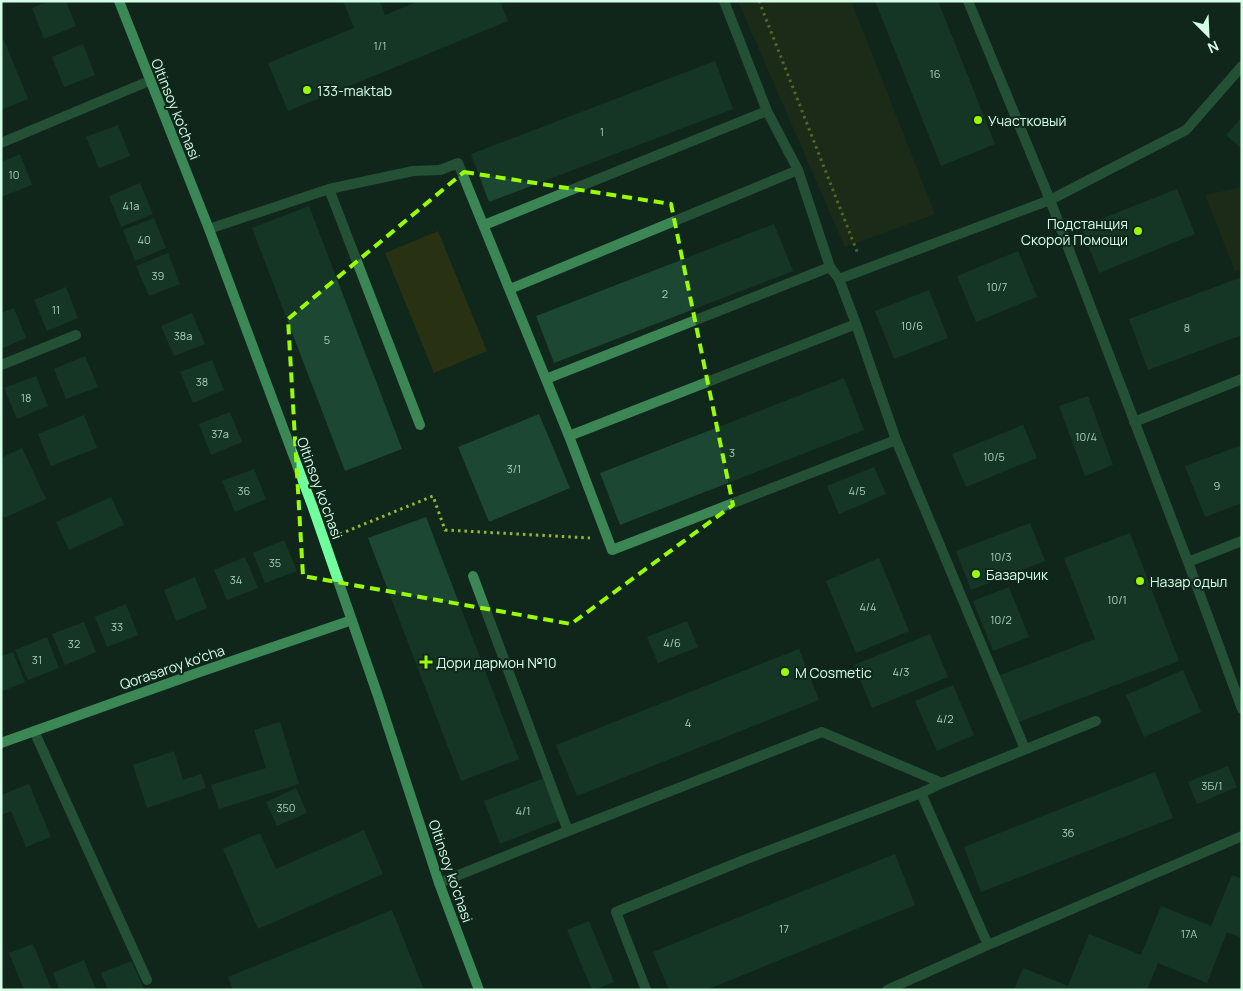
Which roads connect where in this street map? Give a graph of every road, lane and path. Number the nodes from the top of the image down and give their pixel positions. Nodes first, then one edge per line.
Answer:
1 (120, 1) edge
2 (724, 1) edge
3 (759, 1) edge
4 (971, 2) edge
5 (1242, 66) edge
6 (149, 81) junction
7 (767, 111) junction
8 (1, 143) edge
9 (798, 170) junction
10 (329, 189) junction
11 (1050, 200) junction
12 (484, 225) junction
13 (208, 229) junction
14 (830, 267) junction
15 (864, 270) junction
16 (839, 279) junction
17 (510, 289) junction
18 (856, 324) junction
19 (76, 335) dead end
20 (1, 365) edge
21 (546, 379) junction
22 (1242, 379) edge
23 (1134, 422) junction
24 (420, 425) dead end
25 (568, 436) junction
26 (896, 440) junction
27 (324, 540) junction
28 (608, 540) junction
29 (1242, 542) edge
30 (1188, 562) junction
31 (473, 576) dead end
32 (352, 620) junction
33 (1241, 707) edge
34 (1096, 721) dead end
35 (34, 731) junction
36 (1, 743) edge
37 (1025, 749) junction
38 (942, 783) junction
39 (921, 793) junction
40 (568, 831) junction
41 (1242, 836) edge
42 (439, 883) junction
43 (988, 944) junction
44 (147, 980) dead end
45 (479, 990) edge
46 (646, 990) edge
47 (887, 990) edge

1 - 6 street, Oltinsoy ko'chasi
2 - 7 street
3 - 15 path
4 - 11 street
5 - 11 street
6 - 8 street
6 - 13 street, Oltinsoy ko'chasi
7 - 9 street
7 - 12 street
9 - 14 street
9 - 17 street
10 - 12 street
10 - 13 street
10 - 24 street
11 - 15 street
11 - 23 street
12 - 17 street
13 - 27 street, Oltinsoy ko'chasi
14 - 16 street
14 - 21 street
15 - 16 street
16 - 18 street
17 - 21 street
18 - 25 street
18 - 26 street
19 - 20 street
21 - 25 street
22 - 23 street
23 - 30 street
25 - 28 street
26 - 28 street
26 - 37 street
27 - 28 path
27 - 32 street, Oltinsoy ko'chasi
29 - 30 street
30 - 33 street
31 - 40 street
32 - 35 street, Qorasaroy ko'cha
32 - 42 street, Oltinsoy ko'chasi
34 - 37 street
35 - 36 street, Qorasaroy ko'cha
35 - 44 street
37 - 38 street
38 - 39 street
38 - 40 street
39 - 43 street
39 - 46 street
40 - 42 street
41 - 43 street
42 - 45 street, Oltinsoy ko'chasi
43 - 47 street

